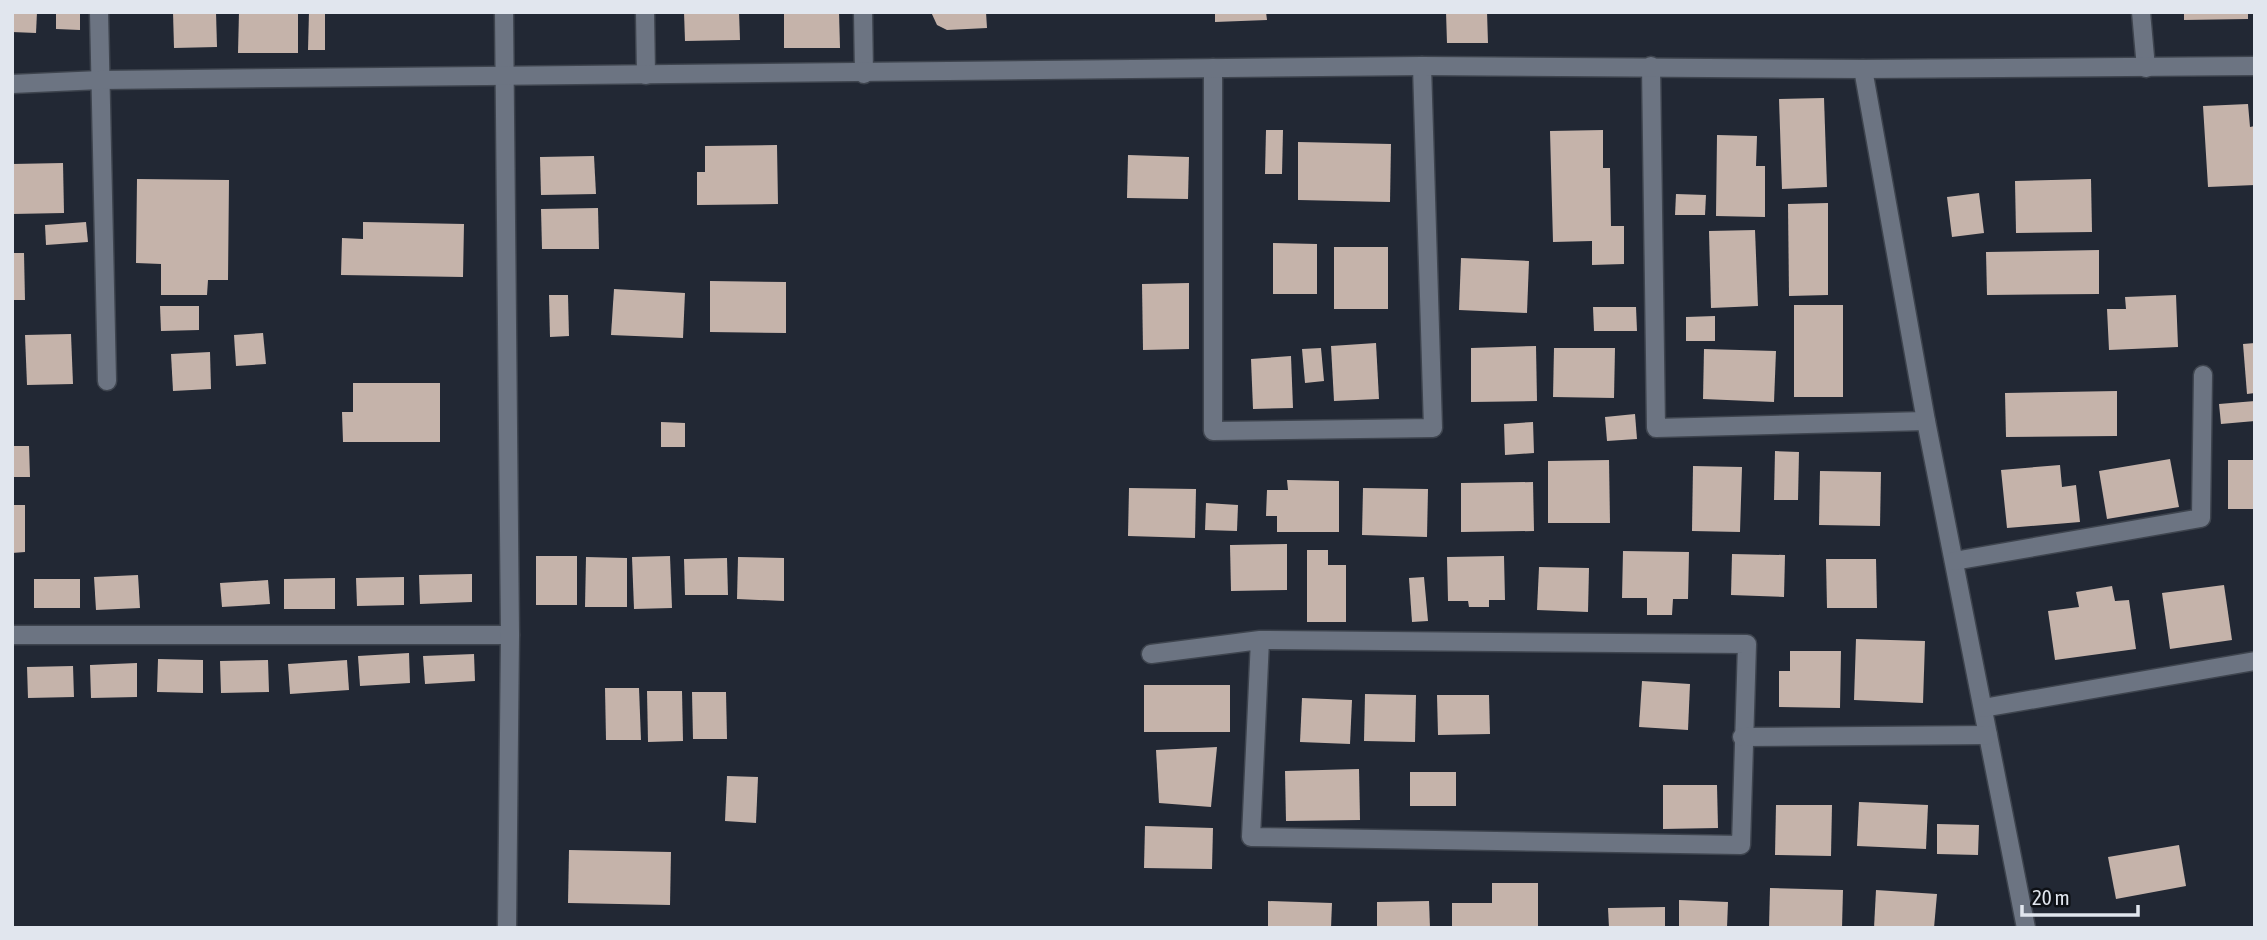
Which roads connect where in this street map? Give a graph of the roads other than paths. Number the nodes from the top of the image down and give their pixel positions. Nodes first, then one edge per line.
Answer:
1 (99, 12) edge
2 (504, 12) edge
3 (645, 12) edge
4 (863, 12) edge
5 (2141, 12) edge
6 (1422, 66) junction
7 (1651, 66) junction
8 (2255, 66) edge
9 (1213, 68) junction
10 (2146, 68) junction
11 (1863, 69) junction
12 (864, 74) junction
13 (646, 75) junction
14 (503, 77) junction
15 (100, 80) junction
16 (12, 84) edge
17 (2203, 375) dead end
18 (107, 381) dead end
19 (1926, 421) junction
20 (1954, 561) junction
21 (12, 635) edge
22 (510, 635) junction
23 (1260, 640) junction
24 (1151, 654) dead end
25 (2255, 661) edge
26 (1983, 708) junction
27 (1988, 735) junction
28 (1742, 737) junction
29 (508, 928) edge
30 (2026, 928) edge

1 - 15 street
2 - 14 street
3 - 13 street
4 - 12 street
5 - 10 street
6 - 7 street
6 - 9 street
6 - 9 street
7 - 11 street
7 - 19 street
8 - 10 street
9 - 12 street
10 - 11 street
11 - 19 street
12 - 13 street
13 - 14 street
14 - 15 street
14 - 22 street
15 - 16 street
15 - 18 street
17 - 20 street
19 - 20 street
20 - 26 street
21 - 22 street
22 - 29 street
23 - 24 street
23 - 28 street
23 - 28 street
25 - 26 street
26 - 27 street
27 - 28 street
27 - 30 street

